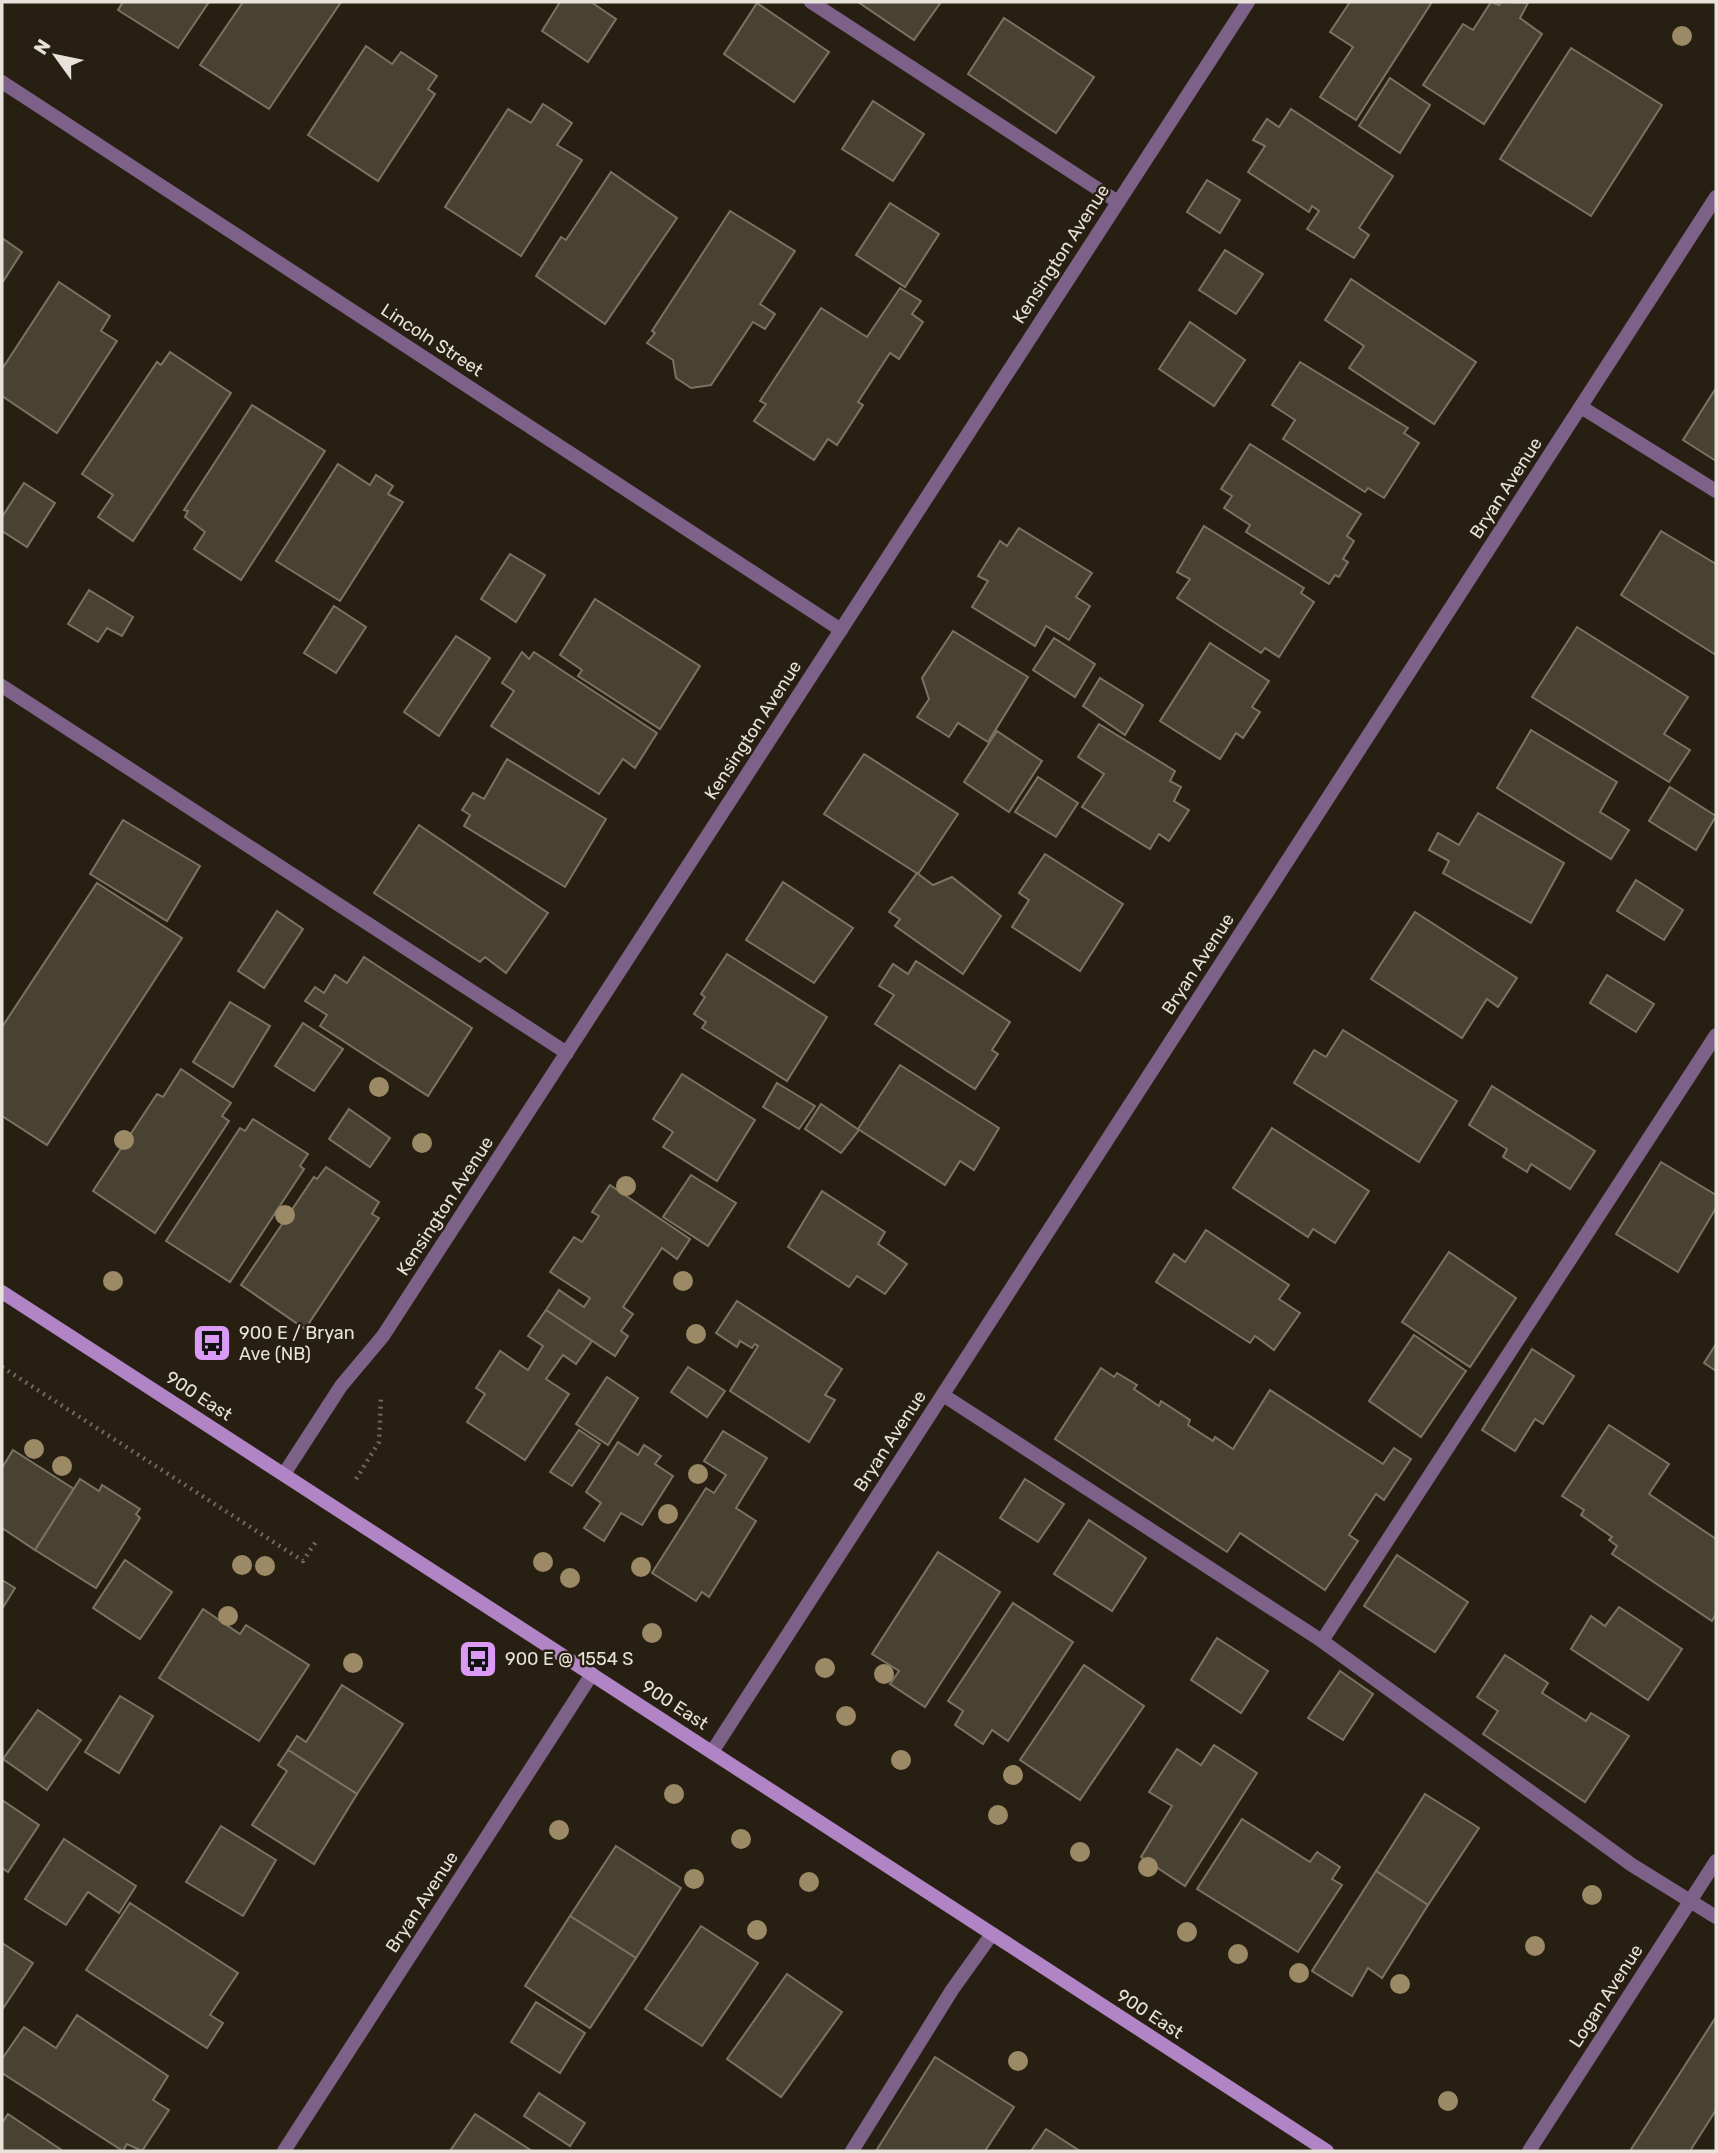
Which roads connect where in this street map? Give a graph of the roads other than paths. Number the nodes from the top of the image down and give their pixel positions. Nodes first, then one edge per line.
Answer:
1 (811, 2) edge
2 (1248, 2) edge
3 (2, 82) edge
4 (1716, 197) edge
5 (1118, 202) junction
6 (1581, 407) junction
7 (1716, 491) edge
8 (841, 630) junction
9 (2, 686) edge
10 (1716, 1035) edge
11 (567, 1053) junction
12 (2, 1292) edge
13 (943, 1395) junction
14 (284, 1474) junction
15 (1322, 1641) junction
16 (592, 1674) junction
17 (712, 1752) junction
18 (1716, 1861) edge
19 (1690, 1902) junction
20 (1716, 1917) edge
21 (992, 1934) junction
22 (284, 2151) edge
23 (852, 2151) edge
24 (1326, 2151) edge
25 (1529, 2151) edge

1 - 5 street
2 - 5 street, Kensington Avenue
3 - 8 street, Lincoln Street
4 - 6 street, Bryan Avenue
5 - 8 street, Kensington Avenue
6 - 7 street
6 - 13 street, Bryan Avenue
8 - 11 street, Kensington Avenue
9 - 11 street
10 - 15 street
11 - 14 street, Kensington Avenue
12 - 14 street, 900 East
13 - 15 street
13 - 17 street, Bryan Avenue
14 - 16 street, 900 East
15 - 19 street
16 - 17 street, 900 East
16 - 22 street, Bryan Avenue
17 - 21 street, 900 East
18 - 19 street, Logan Avenue
19 - 20 street
19 - 25 street, Logan Avenue
21 - 23 street
21 - 24 street, 900 East

